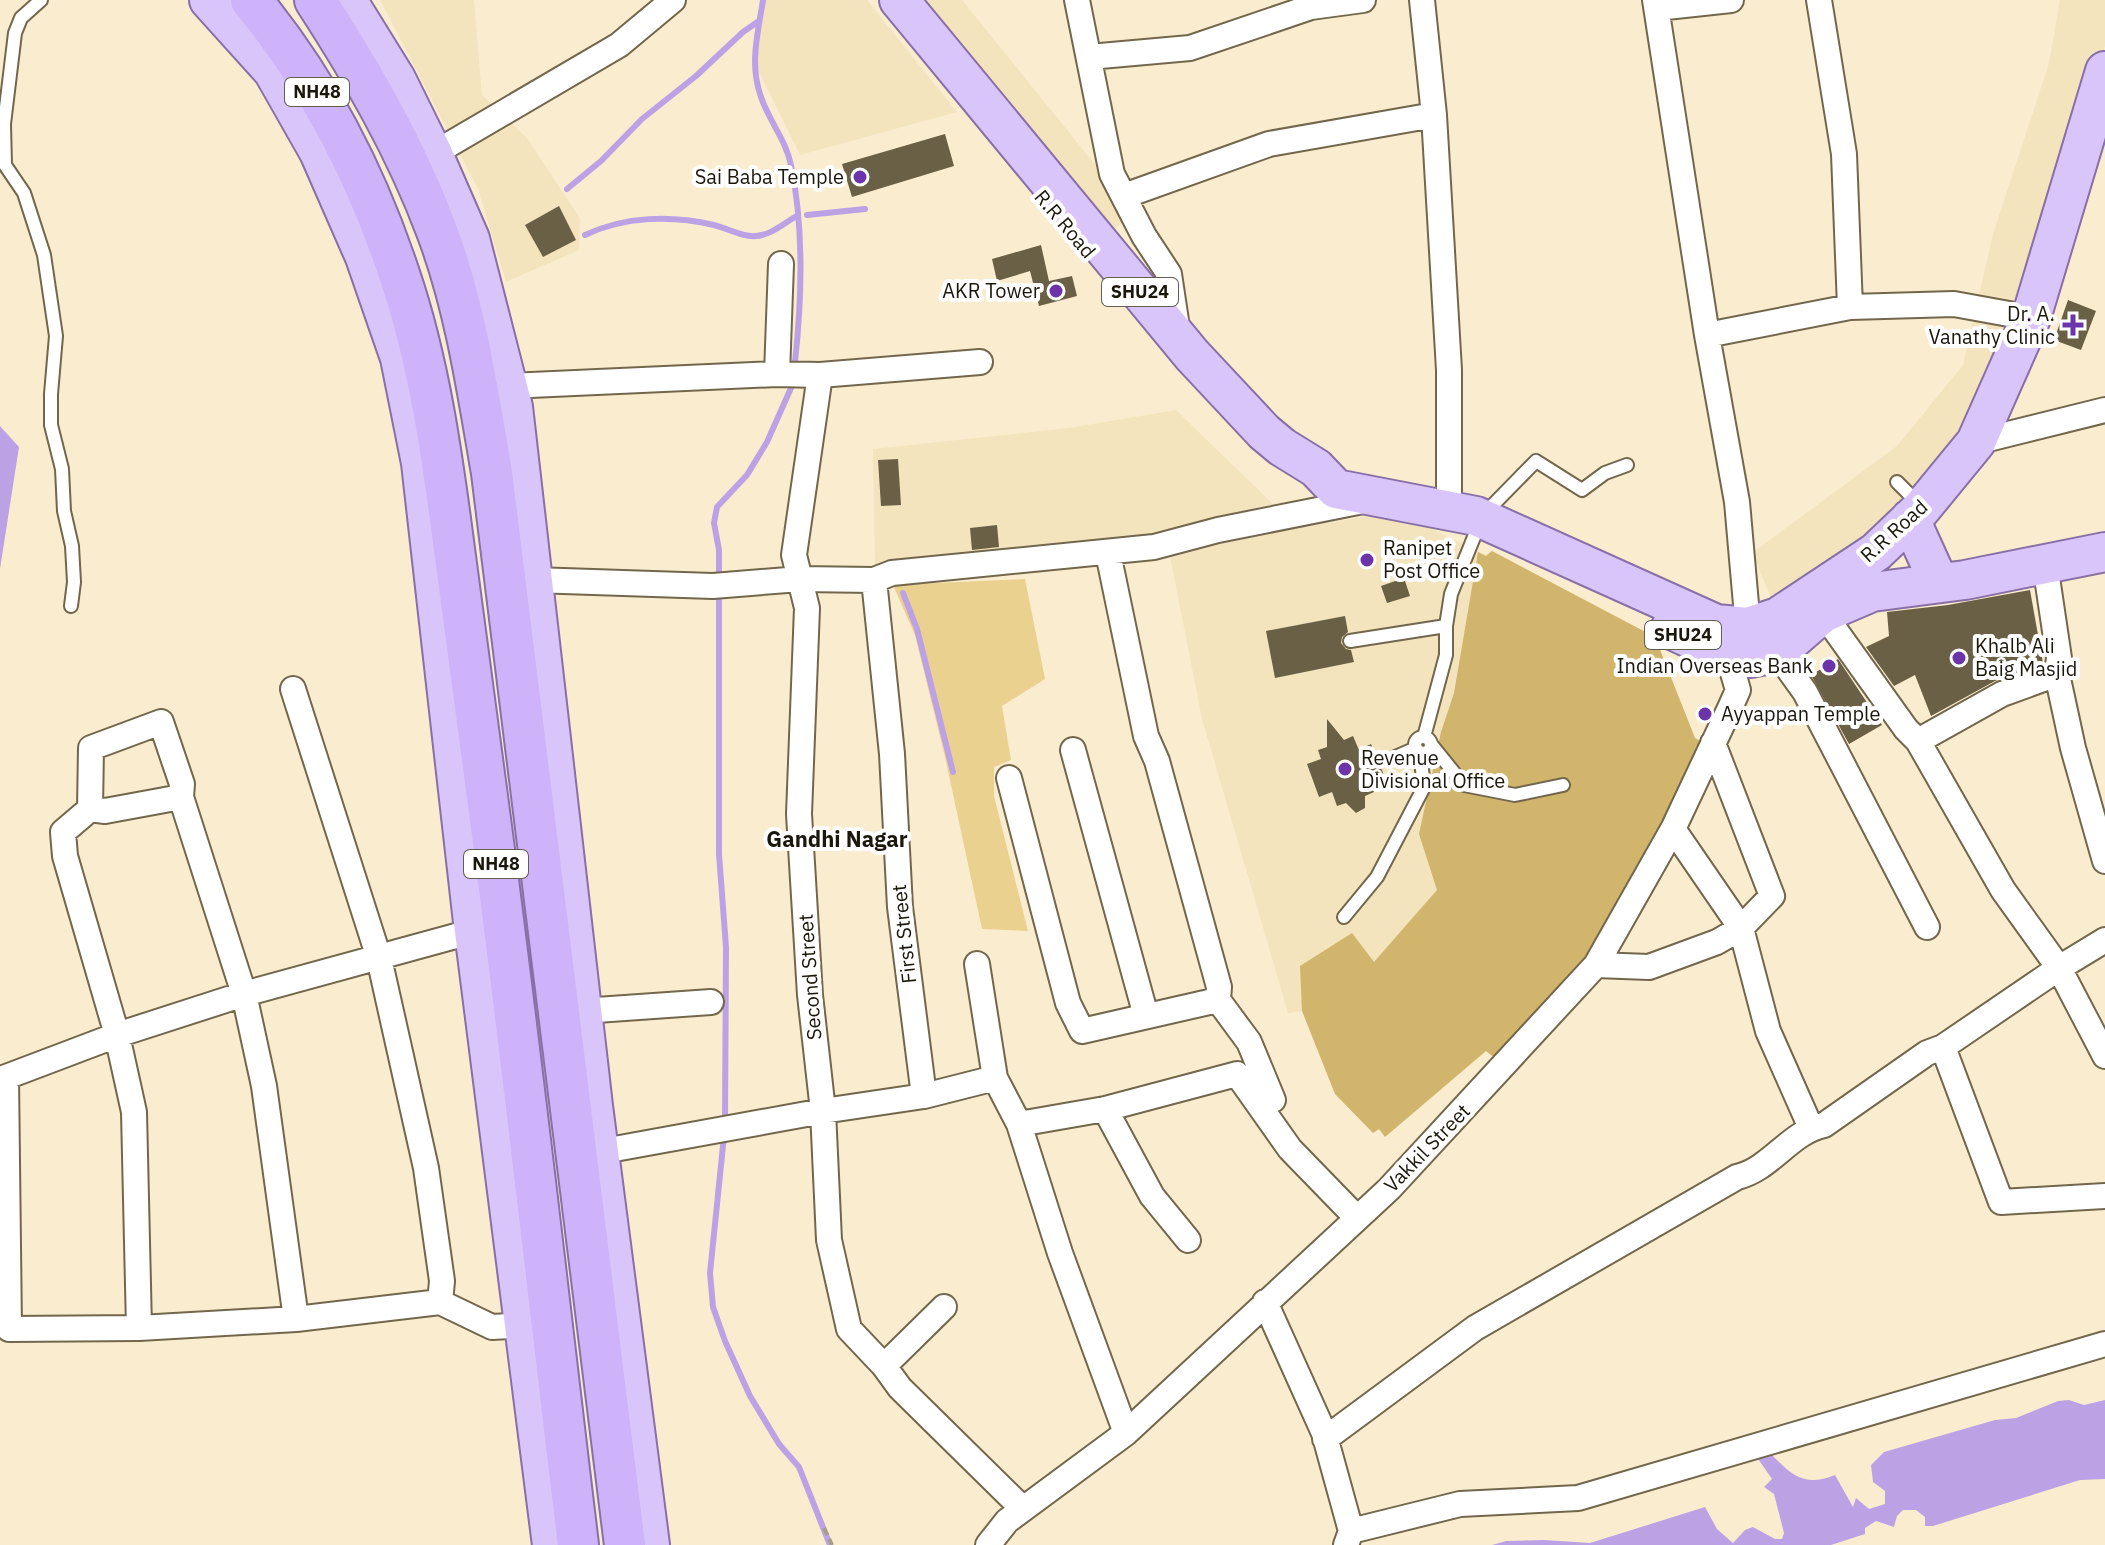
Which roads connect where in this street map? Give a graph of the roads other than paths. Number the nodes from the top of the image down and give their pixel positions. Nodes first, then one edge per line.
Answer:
1 (41, 0) edge
2 (209, 0) edge
3 (251, 0) edge
4 (315, 0) edge
5 (347, 0) edge
6 (673, 0) edge
7 (879, 0) edge
8 (899, 0) edge
9 (1077, 0) edge
10 (1363, 0) edge
11 (1422, 0) edge
12 (1731, 0) edge
13 (1819, 0) edge
14 (1656, 4) edge
15 (1089, 57) junction
16 (2105, 71) edge
17 (1434, 115) junction
18 (433, 154) junction
19 (1124, 196) junction
20 (781, 264) dead end
21 (1850, 307) junction
22 (2031, 318) junction
23 (1707, 335) junction
24 (1179, 340) junction
25 (980, 362) dead end
26 (777, 374) junction
27 (820, 375) junction
28 (508, 386) junction
29 (2105, 410) edge
30 (1976, 442) junction
31 (1627, 465) dead end
32 (1336, 489) junction
33 (1380, 497) junction
34 (1910, 503) junction
35 (1459, 518) junction
36 (2105, 552) edge
37 (1108, 553) junction
38 (2045, 564) junction
39 (800, 579) junction
40 (874, 580) junction
41 (1939, 583) junction
42 (520, 592) junction
43 (71, 606) dead end
44 (1823, 613) junction
45 (1446, 626) junction
46 (1350, 641) dead end
47 (1738, 642) junction
48 (1777, 653) junction
49 (2057, 674) junction
50 (293, 689) dead end
51 (1918, 741) junction
52 (1713, 743) junction
53 (1423, 745) junction
54 (1073, 750) dead end
55 (1393, 758) dead end
56 (1009, 778) dead end
57 (1563, 785) dead end
58 (181, 797) junction
59 (90, 809) junction
60 (1673, 829) junction
61 (2105, 861) edge
62 (497, 866) junction
63 (1344, 917) dead end
64 (472, 918) junction
65 (1927, 927) dead end
66 (1741, 928) junction
67 (2105, 940) edge
68 (379, 958) junction
69 (977, 964) dead end
70 (1596, 965) junction
71 (2059, 968) junction
72 (244, 994) junction
73 (1218, 1000) junction
74 (711, 1002) dead end
75 (582, 1011) junction
76 (1146, 1016) junction
77 (117, 1035) junction
78 (1943, 1047) junction
79 (2105, 1056) edge
80 (995, 1078) junction
81 (924, 1096) junction
82 (1273, 1100) dead end
83 (1105, 1109) junction
84 (823, 1111) junction
85 (1019, 1124) junction
86 (1811, 1128) junction
87 (598, 1152) junction
88 (2105, 1196) edge
89 (1357, 1218) junction
90 (1188, 1240) dead end
91 (440, 1302) junction
92 (1265, 1302) junction
93 (944, 1307) dead end
94 (296, 1319) junction
95 (525, 1325) junction
96 (139, 1328) junction
97 (2105, 1344) edge
98 (884, 1366) junction
99 (1126, 1433) junction
100 (1325, 1439) junction
101 (1023, 1509) junction
102 (1348, 1538) edge
103 (552, 1545) edge
104 (578, 1545) edge
105 (625, 1545) edge
106 (650, 1545) edge
107 (988, 1545) edge

1 - 43 lane
2 - 64 main road
3 - 62 highway, NH48
4 - 42 highway, NH48
5 - 18 main road
6 - 18 street
7 - 32 main road, R.R Road / SHU24
8 - 24 main road, R.R Road / SHU24
9 - 15 street
10 - 15 street
11 - 17 street
12 - 14 street
13 - 21 street
14 - 23 street, Vakkil Street
15 - 19 street
16 - 22 main road, R.R Road
17 - 19 street
17 - 35 street
18 - 28 main road
19 - 24 street
20 - 26 street
21 - 22 street
21 - 23 street
22 - 30 main road, R.R Road
23 - 47 street, Vakkil Street
24 - 32 main road, R.R Road / SHU24
25 - 27 street
26 - 27 street
26 - 28 street
27 - 39 street, Second Street
28 - 42 main road
29 - 30 street
30 - 34 main road, R.R Road
31 - 35 lane
32 - 33 main road, R.R Road / SHU24
33 - 35 main road, R.R Road / SHU24
33 - 37 street
34 - 41 main road
34 - 47 main road, R.R Road / SHU24
35 - 45 lane
35 - 47 main road, R.R Road / SHU24
36 - 38 main road, R.R Road
37 - 40 street
37 - 73 street
38 - 41 main road, R.R Road
38 - 49 street
39 - 40 street
39 - 42 street
39 - 84 street, Second Street
40 - 81 street, First Street
41 - 44 main road, R.R Road
42 - 75 main road
42 - 105 highway, NH48
44 - 48 main road, R.R Road
44 - 51 street
45 - 46 lane
45 - 53 lane
47 - 48 main road, R.R Road / SHU24
47 - 52 street, Vakkil Street
48 - 65 street
49 - 51 street
49 - 61 street
50 - 68 street
51 - 71 street
52 - 60 street, Vakkil Street
52 - 66 street
53 - 55 lane
53 - 57 lane
53 - 63 lane
54 - 76 street
56 - 76 street
58 - 59 street
58 - 59 street
58 - 72 street
59 - 77 street
60 - 66 street
60 - 70 street, Vakkil Street
62 - 64 highway
62 - 104 highway, NH48
64 - 68 street
64 - 95 main road
66 - 70 street
66 - 86 street
67 - 71 street
68 - 72 street
68 - 91 street
69 - 80 street
70 - 89 street, Vakkil Street
71 - 78 street
71 - 79 street
72 - 77 street
72 - 94 street
73 - 76 street
73 - 82 street
74 - 75 street
75 - 87 main road
77 - 96 street
77 - 96 street
78 - 86 street
78 - 88 street
80 - 81 street
80 - 85 street
81 - 84 street
83 - 85 street
83 - 89 street
83 - 90 street
84 - 87 street
84 - 98 street, Second Street
85 - 99 street
86 - 100 street
87 - 106 main road
89 - 92 street, Vakkil Street
91 - 94 street
91 - 95 street
92 - 99 street, Vakkil Street
92 - 100 street
93 - 98 street
94 - 96 street
95 - 103 main road
97 - 102 street
98 - 101 street, Second Street
99 - 101 street, Vakkil Street
100 - 102 street
101 - 107 street, Vakkil Street

